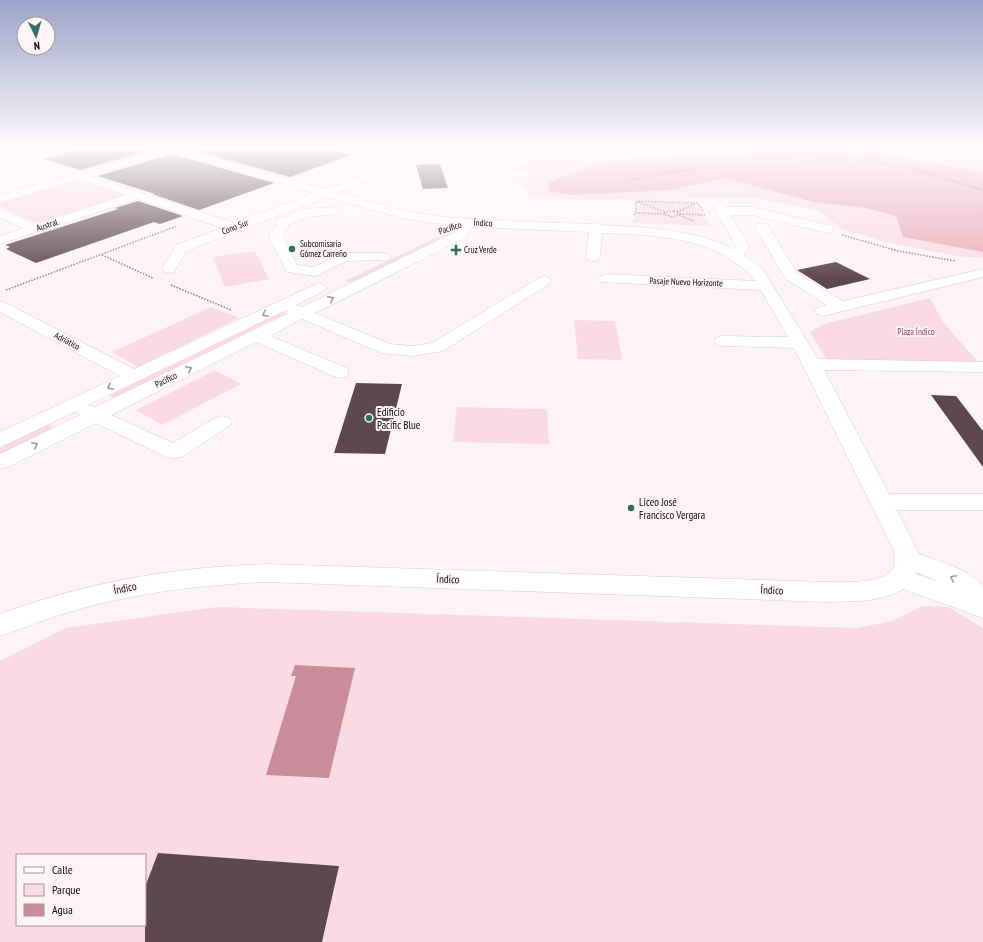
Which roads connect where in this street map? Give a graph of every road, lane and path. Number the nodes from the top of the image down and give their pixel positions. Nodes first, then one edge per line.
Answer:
1 (29, 191) edge
2 (127, 191) edge
3 (320, 191) edge
4 (327, 191) edge
5 (324, 192) junction
6 (139, 195) junction
7 (0, 199) edge
8 (636, 201) junction
9 (697, 204) junction
10 (333, 211) dead end
11 (666, 212) junction
12 (677, 212) junction
13 (0, 213) edge
14 (664, 214) junction
15 (680, 214) junction
16 (202, 217) junction
17 (416, 217) junction
18 (629, 221) junction
19 (232, 227) junction
20 (596, 227) junction
21 (762, 227) dead end
22 (36, 229) junction
23 (463, 229) junction
24 (827, 229) joint
25 (426, 232) dead end
26 (0, 240) edge
27 (102, 255) junction
28 (383, 257) junction
29 (593, 257) dead end
30 (757, 258) junction
31 (961, 262) dead end
32 (169, 269) dead end
33 (983, 273) edge
34 (157, 279) dead end
35 (606, 279) dead end
36 (544, 280) dead end
37 (171, 285) dead end
38 (766, 286) junction
39 (0, 293) edge
40 (285, 304) junction
41 (0, 306) edge
42 (841, 307) junction
43 (823, 311) dead end
44 (301, 313) junction
45 (255, 327) junction
46 (723, 342) dead end
47 (799, 343) junction
48 (812, 364) junction
49 (983, 367) edge
50 (340, 372) dead end
51 (134, 376) junction
52 (74, 404) junction
53 (96, 415) junction
54 (222, 422) dead end
55 (0, 440) edge
56 (0, 462) edge
57 (881, 502) junction
58 (983, 502) edge
59 (904, 568) junction
60 (983, 602) edge
61 (983, 608) edge
62 (0, 625) edge

1 - 7 street
2 - 6 street
3 - 5 street, Índico
4 - 5 street, Cono Sur
5 - 17 street, Índico
5 - 19 street, Cono Sur
6 - 16 street
6 - 22 street, Austral
8 - 9 path
8 - 11 path
8 - 18 path
9 - 12 path
9 - 15 path
10 - 28 street
11 - 12 path
11 - 14 path
12 - 15 path
13 - 22 street
14 - 15 path
14 - 18 path
16 - 19 street
16 - 27 path
17 - 23 street, Índico
17 - 25 street
18 - 20 street
18 - 30 street
19 - 32 street, Cono Sur
20 - 23 street
20 - 29 street
21 - 30 street
22 - 26 street, Austral
23 - 28 street, Pacífico
44 -> 23 street, Pacífico
24 - 30 street
24 - 31 path
27 - 34 path
27 - 39 path
28 - 40 street, Pacífico
30 - 38 street
30 - 42 street
33 - 42 street
35 - 38 street, Pasaje Nuevo Horizonte
36 - 44 street
37 - 45 path
38 - 47 street
40 - 44 street
40 -> 45 street, Pacífico
41 - 51 street, Adriático
42 - 43 street
44 - 45 street, Pacífico
45 - 50 street
45 - 51 street, Pacífico
53 -> 45 street, Pacífico
46 - 47 street
47 - 48 street
48 - 49 street
48 - 57 street
51 -> 52 street, Pacífico
52 - 53 street
52 - 55 street, Pacífico
53 - 54 street
56 -> 53 street, Pacífico
57 - 58 street
57 - 59 street
60 -> 59 street
59 - 61 street
59 - 62 street, Índico

